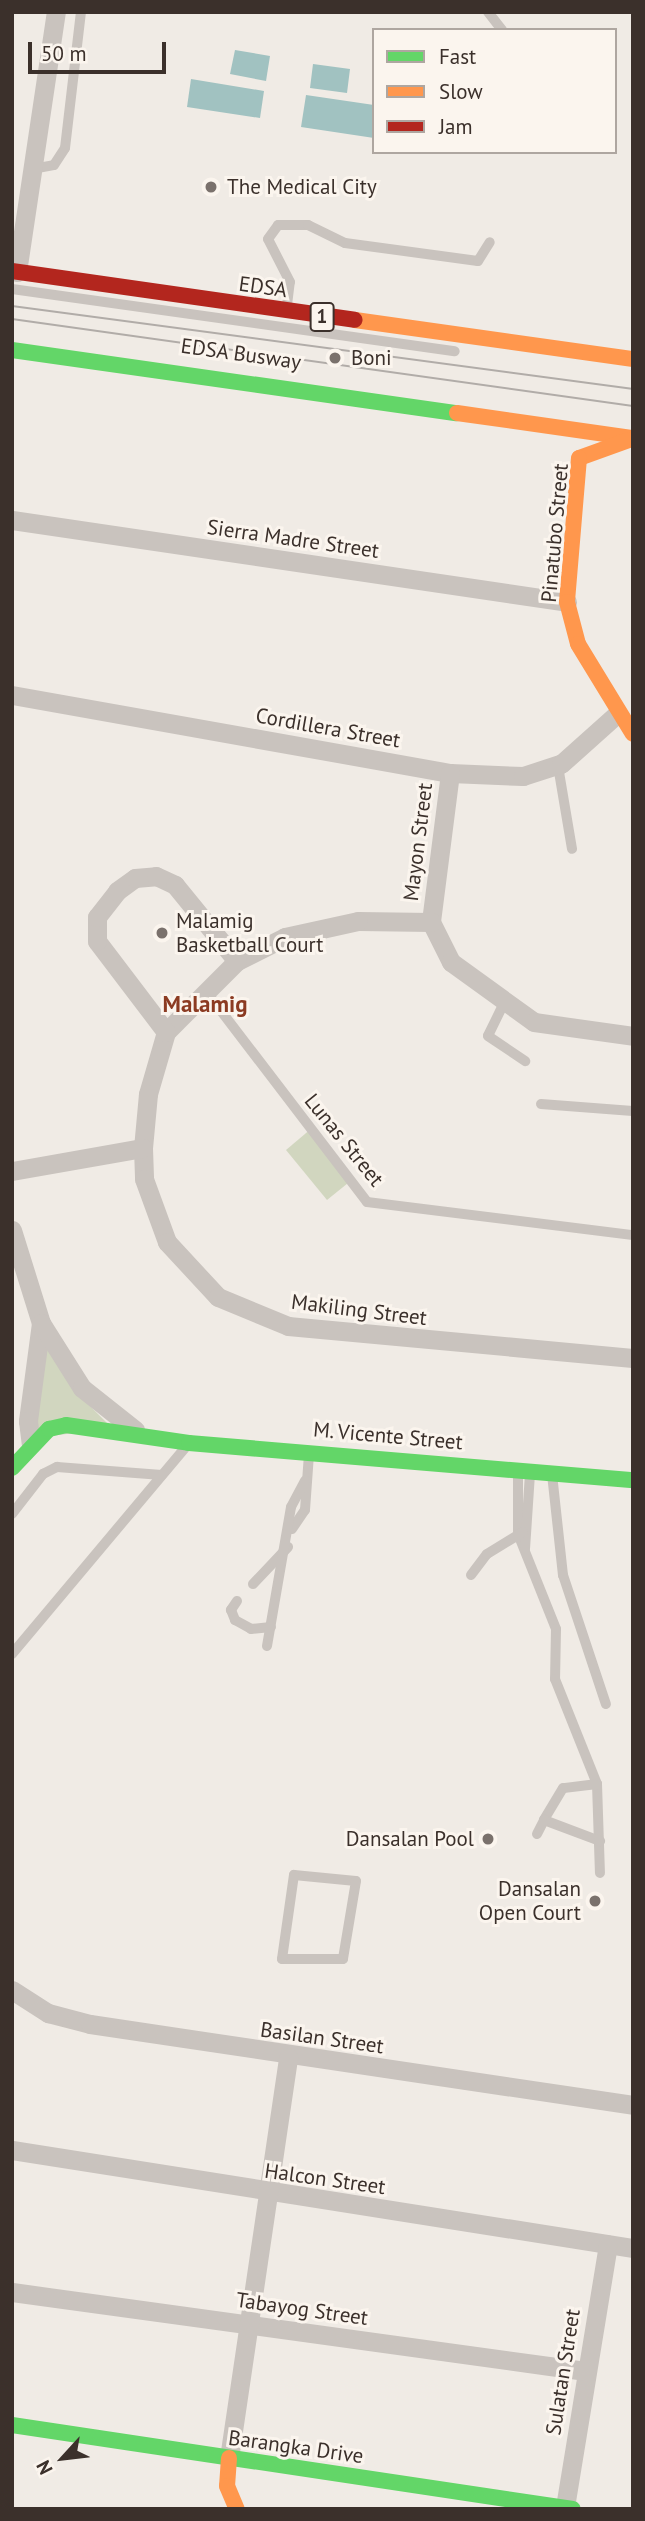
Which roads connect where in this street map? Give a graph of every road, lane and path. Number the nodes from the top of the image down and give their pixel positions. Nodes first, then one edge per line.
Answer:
1 (56, 12) edge
2 (81, 12) edge
3 (488, 12) edge
4 (500, 28) edge
5 (32, 170) junction
6 (490, 242) dead end
7 (14, 277) edge
8 (287, 312) junction
9 (12, 334) edge
10 (12, 350) edge
11 (469, 353) dead end
12 (633, 359) edge
13 (633, 428) edge
14 (633, 438) edge
15 (12, 520) edge
16 (567, 602) junction
17 (12, 695) edge
18 (617, 714) junction
19 (633, 734) edge
20 (558, 766) junction
21 (450, 773) junction
22 (572, 849) dead end
23 (431, 922) junction
24 (236, 961) junction
25 (205, 990) junction
26 (503, 1005) junction
27 (166, 1032) junction
28 (633, 1036) edge
29 (525, 1061) dead end
30 (541, 1104) dead end
31 (633, 1111) edge
32 (143, 1148) junction
33 (12, 1171) edge
34 (12, 1230) edge
35 (633, 1235) edge
36 (41, 1323) junction
37 (633, 1358) edge
38 (139, 1433) junction
39 (189, 1443) junction
40 (32, 1444) junction
41 (310, 1452) junction
42 (12, 1468) edge
43 (524, 1471) junction
44 (551, 1473) junction
45 (162, 1475) junction
46 (633, 1480) edge
47 (12, 1514) edge
48 (523, 1532) junction
49 (288, 1547) junction
50 (471, 1575) dead end
51 (253, 1584) dead end
52 (237, 1601) dead end
53 (271, 1627) junction
54 (267, 1646) dead end
55 (12, 1654) edge
56 (606, 1704) dead end
57 (597, 1784) junction
58 (544, 1820) junction
59 (537, 1834) dead end
60 (600, 1842) junction
61 (600, 1873) dead end
62 (343, 1959) joint
63 (12, 1990) edge
64 (288, 2057) junction
65 (633, 2105) edge
66 (12, 2150) edge
67 (270, 2194) junction
68 (608, 2244) junction
69 (633, 2248) edge
70 (12, 2292) edge
71 (250, 2325) junction
72 (586, 2371) junction
73 (12, 2425) edge
74 (229, 2458) junction
75 (567, 2508) edge
76 (237, 2509) edge

1 - 5 street
2 - 5 lane
3 - 4 lane
5 - 7 street
6 - 8 lane
7 - 8 main road, EDSA / 1
7 - 11 lane, EDSA Busway
8 - 12 main road, EDSA / 1
9 - 13 lane, EDSA Busway
10 - 14 main road
14 - 16 main road, Pinatubo Street
15 - 16 street, Sierra Madre Street
16 - 18 main road, Pinatubo Street
17 - 21 street, Cordillera Street
18 - 19 main road, Pinatubo Street
18 - 20 street, Cordillera Street
20 - 21 street, Cordillera Street
20 - 22 lane
21 - 23 street, Mayon Street
23 - 24 street, Makiling Street
23 - 26 street, Mayon Street
24 - 25 street, Makiling Street
24 - 27 street
25 - 27 street, Makiling Street
25 - 35 lane, Lunas Street
26 - 28 street, Mayon Street
26 - 29 lane
27 - 32 street, Makiling Street
30 - 31 lane
32 - 33 street
32 - 37 street, Makiling Street
34 - 36 street
36 - 38 street, M. Vicente Street
36 - 40 street
38 - 39 main road, M. Vicente Street
38 - 40 main road, M. Vicente Street
39 - 41 main road, M. Vicente Street
39 - 45 lane
40 - 42 main road
41 - 43 main road, M. Vicente Street
41 - 49 lane
43 - 44 main road, M. Vicente Street
43 - 48 lane
44 - 46 main road, M. Vicente Street
44 - 56 lane
45 - 47 lane
45 - 55 lane
48 - 50 lane
48 - 57 lane
49 - 51 lane
49 - 53 lane
52 - 53 lane
53 - 54 lane
57 - 58 lane
57 - 60 lane
58 - 59 lane
58 - 60 lane
60 - 61 lane
62 - 62 lane
63 - 64 street, Basilan Street
64 - 65 street, Basilan Street
64 - 67 street
66 - 67 street, Halcon Street
67 - 68 street, Halcon Street
67 - 71 street
68 - 69 street, Halcon Street
68 - 72 street, Sulatan Street
70 - 71 street, Tabayog Street
71 - 72 street, Tabayog Street
71 - 74 street
72 - 75 street, Sulatan Street
73 - 74 main road, Barangka Drive
74 - 75 main road, Barangka Drive
74 - 76 main road

